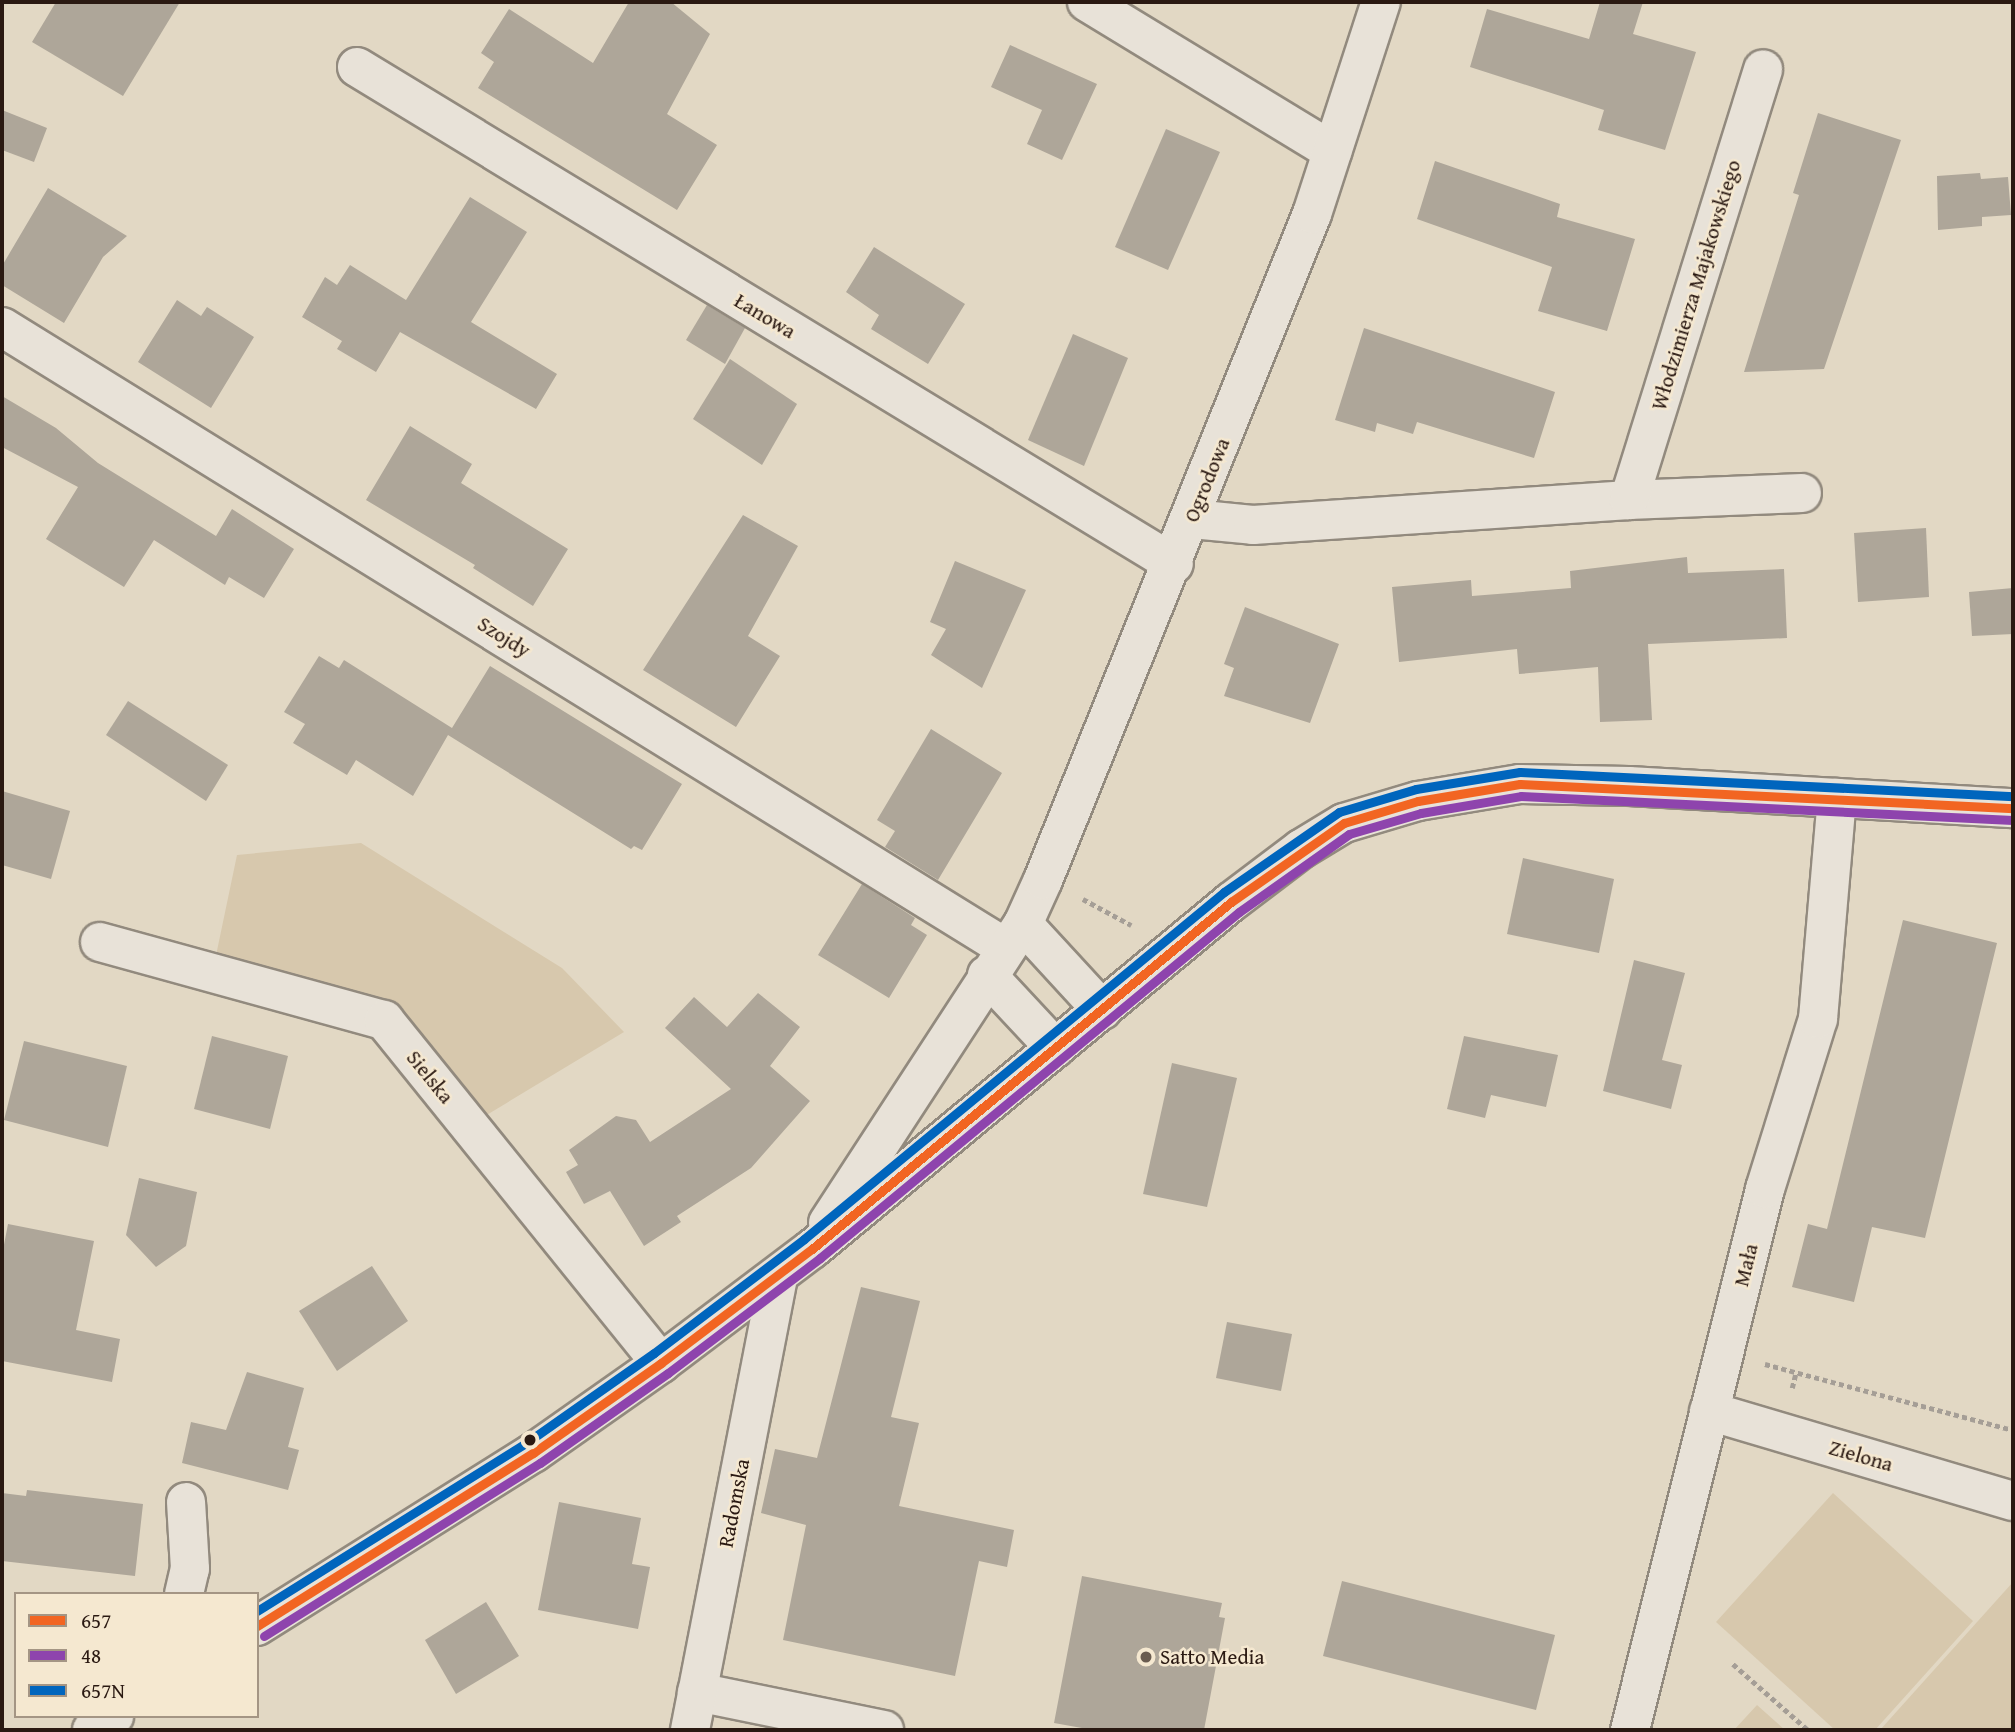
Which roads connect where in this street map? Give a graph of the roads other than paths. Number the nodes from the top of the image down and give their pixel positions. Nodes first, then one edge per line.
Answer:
1 (1087, 2) edge
2 (1381, 2) edge
3 (356, 67) dead end
4 (1763, 69) dead end
5 (1332, 151) junction
6 (2, 327) edge
7 (1802, 493) dead end
8 (1629, 500) junction
9 (1192, 519) junction
10 (1174, 564) junction
11 (1837, 798) junction
12 (2013, 808) edge
13 (100, 942) dead end
14 (1005, 949) junction
15 (1102, 1010) junction
16 (1055, 1048) junction
17 (812, 1249) junction
18 (778, 1276) junction
19 (662, 1363) junction
20 (1709, 1411) junction
21 (2013, 1500) edge
22 (186, 1502) dead end
23 (184, 1592) edge
24 (259, 1625) edge
25 (697, 1692) junction
26 (111, 1718) edge
27 (92, 1730) edge
28 (690, 1730) edge
29 (884, 1730) edge
30 (1630, 1730) edge

1 - 5 street
2 - 5 street, Ogrodowa
3 - 10 street, Łanowa
4 - 8 street, Włodzimierza Majakowskiego
5 - 9 street, Ogrodowa
6 - 14 street, Szojdy
7 - 8 street
8 - 9 street
9 - 10 street, Ogrodowa
10 - 14 street, Ogrodowa
11 - 12 street
11 - 15 street
11 - 20 street, Mała
13 - 19 street, Sielska
14 - 15 street
14 - 16 street
14 - 17 street, Ogrodowa
15 - 16 street
16 - 17 street
17 - 18 street
18 - 19 street
18 - 25 street, Radomska
19 - 24 street
20 - 21 street, Zielona
20 - 30 street, Mała
22 - 23 street
25 - 28 street, Radomska
25 - 29 street
26 - 27 street

